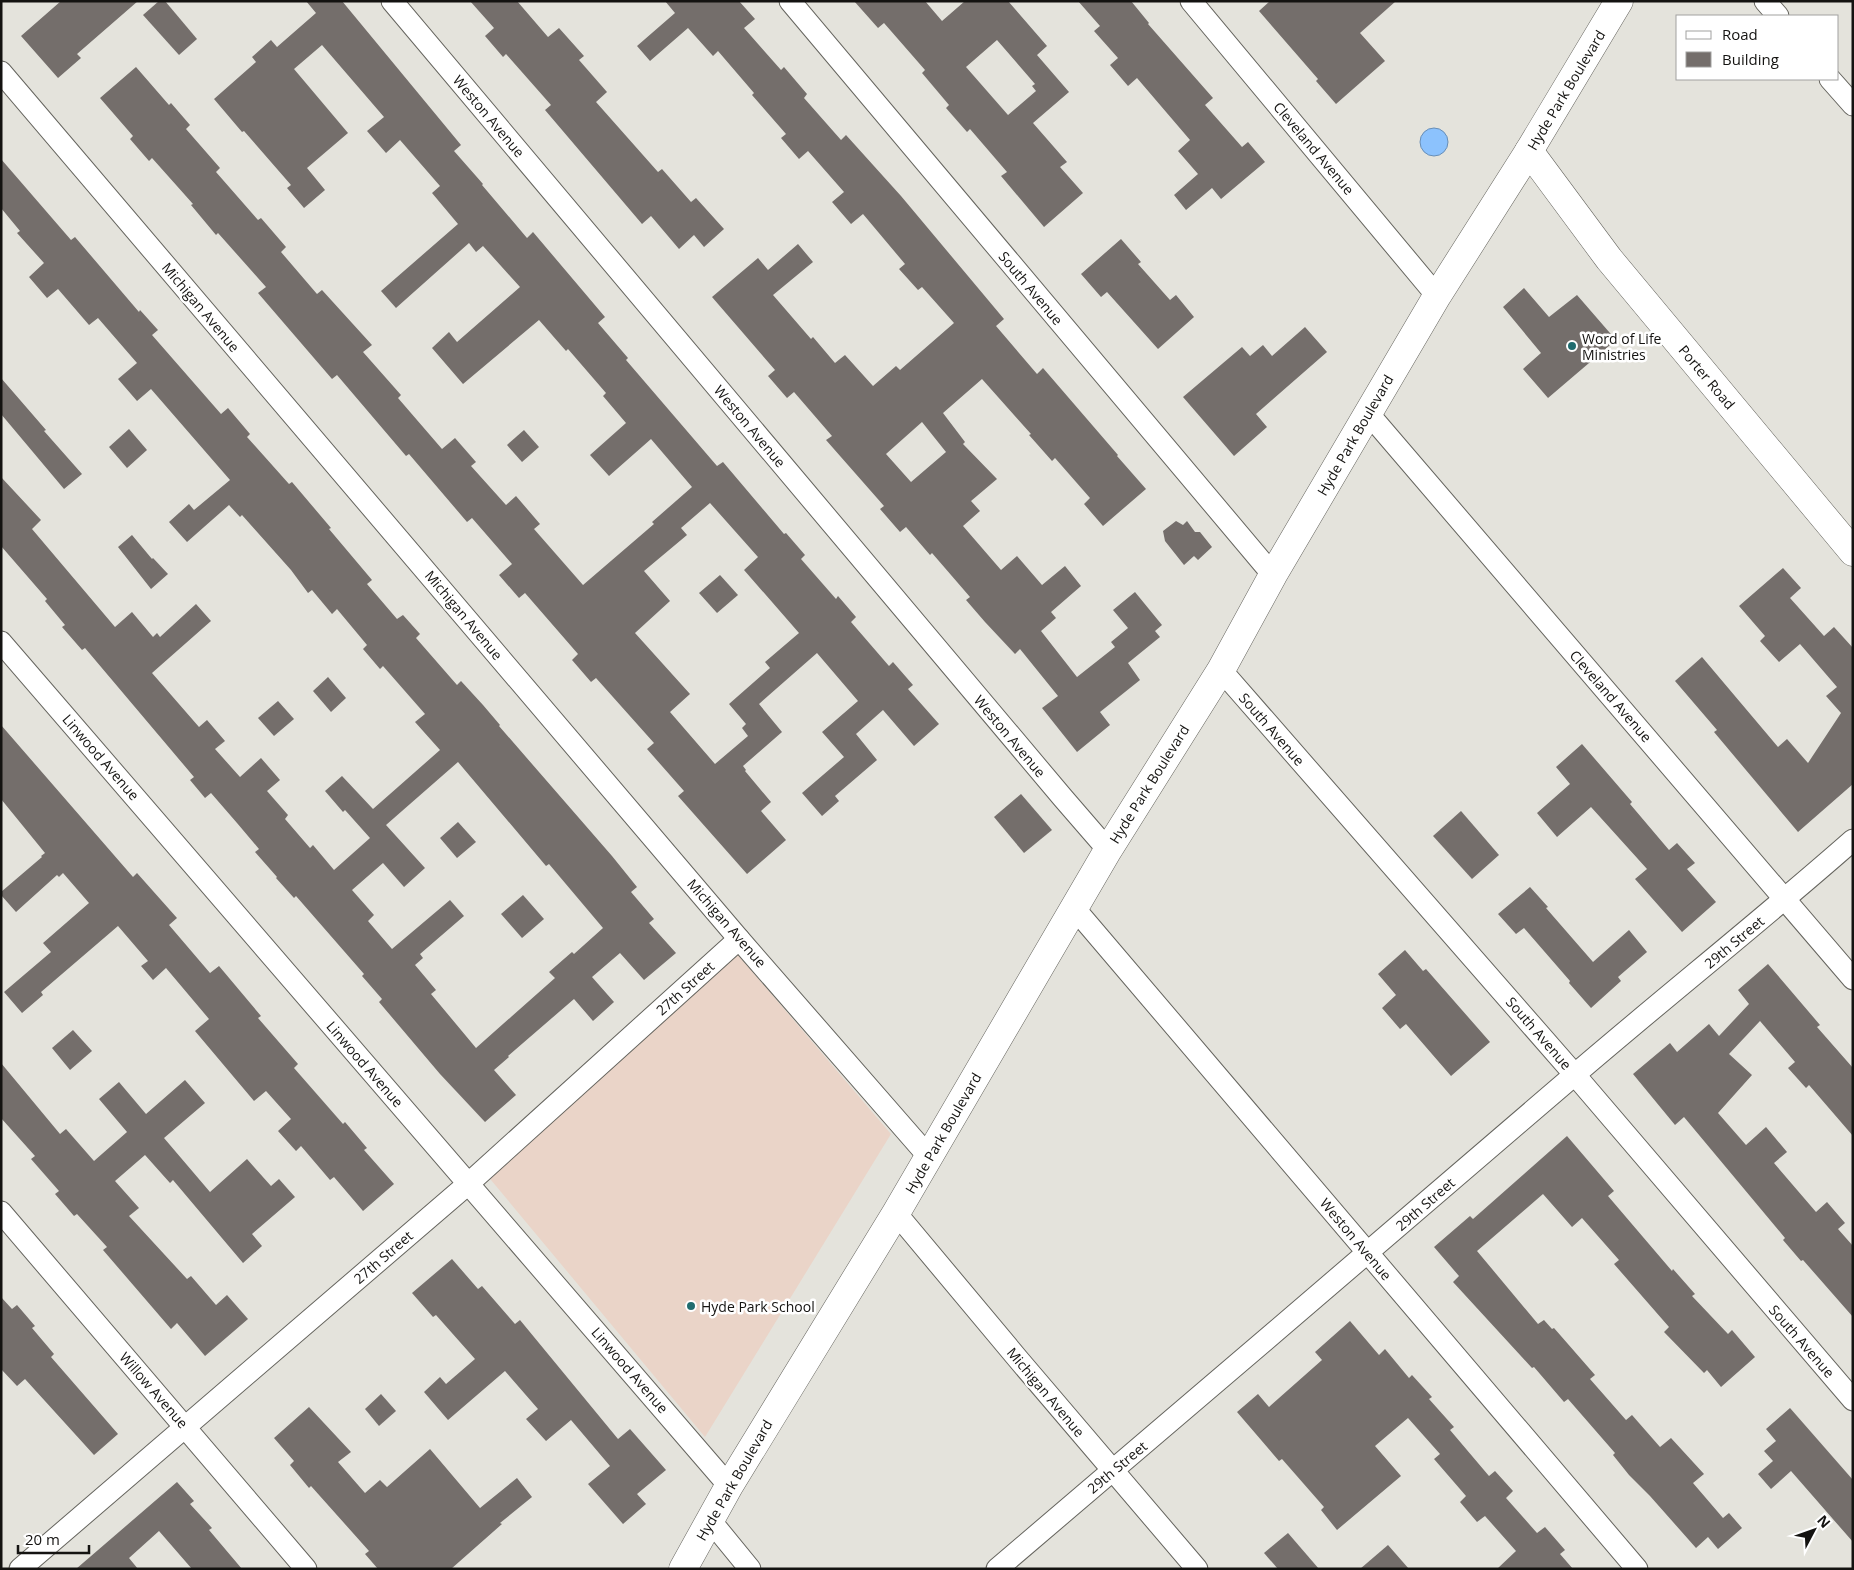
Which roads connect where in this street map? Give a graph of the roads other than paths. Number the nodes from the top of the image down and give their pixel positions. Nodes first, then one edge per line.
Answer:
1 (392, 1) edge
2 (790, 1) edge
3 (1190, 1) edge
4 (1619, 1) edge
5 (1765, 1) edge
6 (1777, 15) edge
7 (1, 72) edge
8 (1831, 80) edge
9 (1853, 105) edge
10 (1529, 151) junction
11 (1437, 296) junction
12 (1368, 413) junction
13 (1853, 552) edge
14 (1273, 576) junction
15 (1, 642) edge
16 (1221, 670) junction
17 (1853, 840) edge
18 (1108, 850) junction
19 (1785, 899) junction
20 (1075, 909) junction
21 (739, 939) junction
22 (1853, 979) edge
23 (1575, 1075) junction
24 (929, 1157) junction
25 (468, 1184) junction
26 (1, 1212) edge
27 (896, 1212) junction
28 (1368, 1254) junction
29 (1853, 1400) edge
30 (186, 1427) junction
31 (1113, 1470) junction
32 (729, 1486) junction
33 (710, 1520) junction
34 (20, 1569) edge
35 (306, 1569) edge
36 (682, 1569) edge
37 (750, 1569) edge
38 (997, 1569) edge
39 (1197, 1569) edge
40 (1637, 1569) edge

1 - 18 street, Weston Avenue
2 - 14 street, South Avenue
3 - 11 street, Cleveland Avenue
4 - 10 main road, Hyde Park Boulevard
5 - 6 street
7 - 21 street, Michigan Avenue
8 - 9 street
10 - 11 main road, Hyde Park Boulevard
10 - 13 main road, Porter Road
11 - 12 main road, Hyde Park Boulevard
12 - 14 main road, Hyde Park Boulevard
12 - 19 street, Cleveland Avenue
14 - 16 main road, Hyde Park Boulevard
15 - 25 street, Linwood Avenue
16 - 18 main road, Hyde Park Boulevard
16 - 23 street, South Avenue
17 - 19 street, 29th Street
18 - 20 main road, Hyde Park Boulevard
19 - 22 street, Cleveland Avenue
19 - 23 street, 29th Street
20 - 24 main road, Hyde Park Boulevard
20 - 28 street, Weston Avenue
21 - 24 street, Michigan Avenue
21 - 25 street, 27th Street
23 - 28 street, 29th Street
23 - 29 street, South Avenue
24 - 27 main road, Hyde Park Boulevard
25 - 30 street, 27th Street
25 - 32 street, Linwood Avenue
26 - 30 street, Willow Avenue
27 - 31 street, Michigan Avenue
27 - 32 main road, Hyde Park Boulevard
28 - 31 street, 29th Street
28 - 40 street, Weston Avenue
30 - 34 street, 27th Street
30 - 35 street, Willow Avenue
31 - 38 street, 29th Street
31 - 39 street, Michigan Avenue
32 - 33 main road, Hyde Park Boulevard
33 - 36 main road, Hyde Park Boulevard
33 - 37 street

